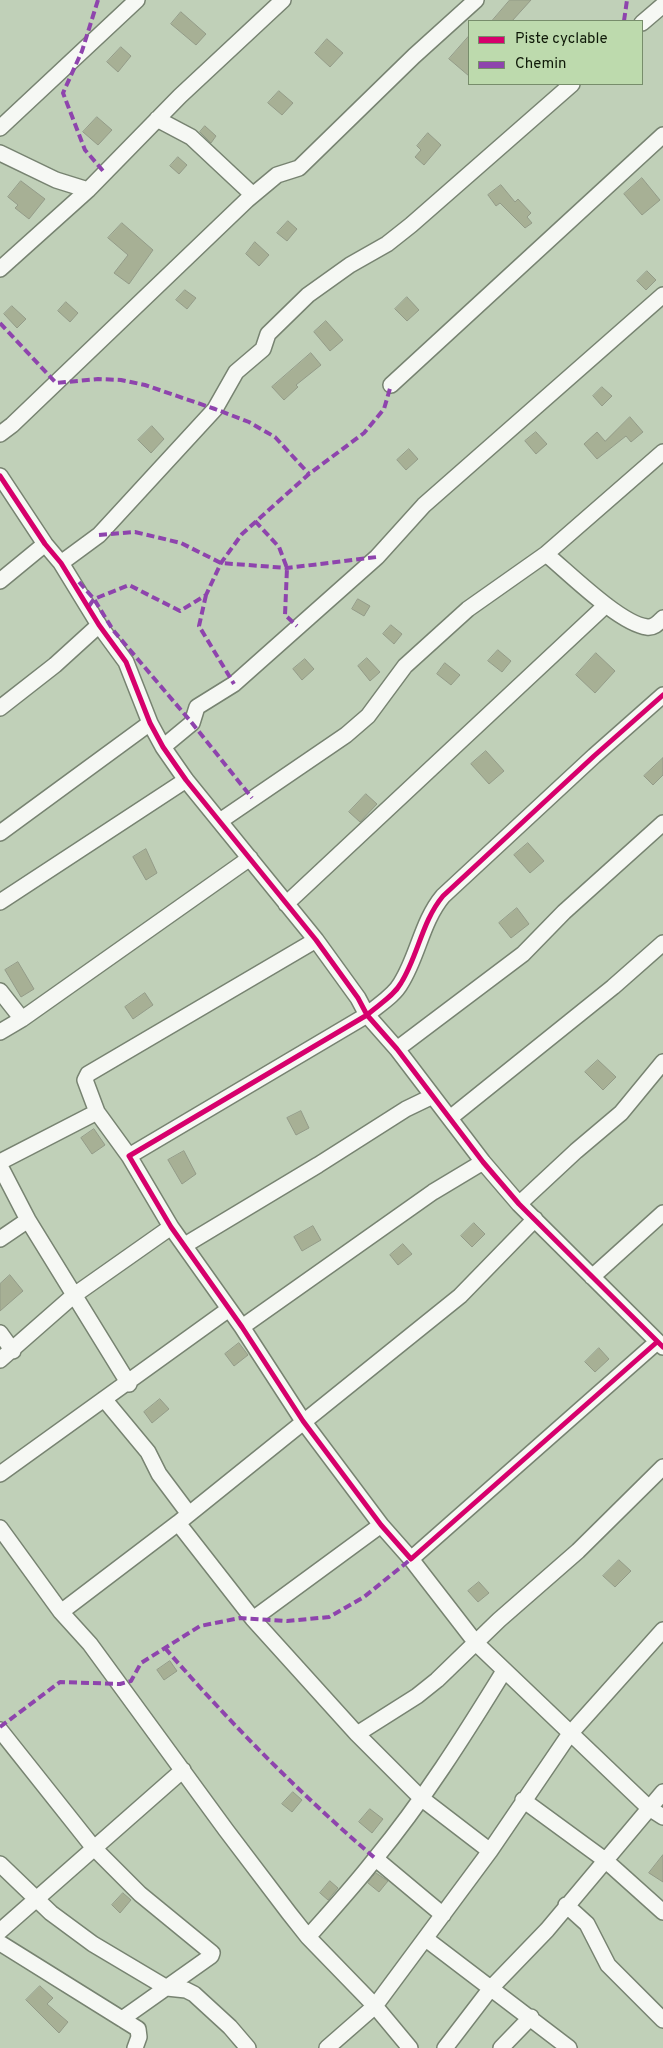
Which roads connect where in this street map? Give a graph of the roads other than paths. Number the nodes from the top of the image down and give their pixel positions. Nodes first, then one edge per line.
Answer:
1 (138, 0) edge
2 (283, 0) edge
3 (476, 0) edge
4 (663, 5) edge
5 (643, 22) edge
6 (571, 85) edge
7 (157, 120) junction
8 (0, 128) edge
9 (663, 135) edge
10 (0, 154) edge
11 (88, 190) junction
12 (253, 195) junction
13 (0, 269) edge
14 (663, 295) edge
15 (392, 386) dead end
16 (0, 434) edge
17 (663, 452) edge
18 (0, 476) edge
19 (45, 544) junction
20 (546, 554) junction
21 (61, 563) junction
22 (0, 581) edge
23 (606, 605) junction
24 (663, 618) edge
25 (99, 625) junction
26 (663, 695) edge
27 (0, 708) edge
28 (150, 723) junction
29 (163, 747) junction
30 (186, 780) junction
31 (220, 821) junction
32 (663, 823) edge
33 (0, 833) edge
34 (250, 858) junction
35 (0, 902) edge
36 (286, 904) junction
37 (316, 940) junction
38 (663, 943) edge
39 (0, 991) edge
40 (367, 1015) junction
41 (22, 1019) junction
42 (0, 1032) edge
43 (398, 1049) junction
44 (663, 1062) edge
45 (433, 1096) junction
46 (98, 1112) junction
47 (450, 1118) junction
48 (129, 1156) junction
49 (483, 1162) junction
50 (0, 1164) edge
51 (519, 1204) junction
52 (663, 1213) edge
53 (535, 1219) junction
54 (28, 1220) junction
55 (171, 1227) junction
56 (0, 1239) edge
57 (185, 1245) junction
58 (592, 1277) junction
59 (73, 1296) junction
60 (229, 1309) junction
61 (242, 1327) junction
62 (0, 1333) edge
63 (660, 1345) edge
64 (13, 1351) junction
65 (0, 1360) edge
66 (129, 1384) junction
67 (104, 1399) junction
68 (303, 1421) junction
69 (663, 1467) edge
70 (0, 1474) edge
71 (183, 1519) junction
72 (381, 1524) junction
73 (0, 1528) edge
74 (411, 1559) junction
75 (61, 1612) junction
76 (253, 1619) junction
77 (663, 1630) edge
78 (476, 1643) junction
79 (504, 1671) junction
80 (0, 1730) edge
81 (358, 1734) junction
82 (569, 1735) junction
83 (183, 1770) junction
84 (663, 1792) edge
85 (421, 1798) junction
86 (523, 1800) junction
87 (649, 1808) junction
88 (663, 1817) edge
89 (93, 1847) junction
90 (490, 1851) junction
91 (376, 1859) junction
92 (606, 1860) junction
93 (0, 1864) edge
94 (35, 1900) junction
95 (566, 1905) junction
96 (663, 1912) edge
97 (443, 1916) junction
98 (0, 1931) edge
99 (308, 1937) junction
100 (426, 1939) junction
101 (0, 1943) edge
102 (167, 1988) junction
103 (491, 1988) junction
104 (375, 2006) junction
105 (531, 2017) junction
106 (122, 2019) junction
107 (663, 2020) edge
108 (135, 2048) edge
109 (248, 2048) edge
110 (327, 2048) edge
111 (410, 2048) edge
112 (445, 2048) edge
113 (501, 2048) edge
114 (569, 2048) edge

1 - 8 street
2 - 7 street
3 - 12 street
4 - 5 street
6 - 21 street
7 - 11 street
7 - 12 street
9 - 15 street
10 - 11 street
11 - 13 street
12 - 16 street
14 - 29 street
17 - 20 street
18 - 19 street
19 - 21 street
19 - 22 street
20 - 23 street
20 - 31 street
21 - 25 street
23 - 24 street
23 - 36 street
25 - 27 street
25 - 28 street
26 - 40 street
28 - 29 street
28 - 33 street
29 - 30 street
30 - 31 street
30 - 35 street
31 - 34 street
32 - 43 street
34 - 36 street
34 - 41 street
36 - 37 street
37 - 40 street
37 - 46 street
38 - 47 street
39 - 41 street
40 - 43 street
40 - 48 street
41 - 42 street
43 - 45 street
44 - 51 street
45 - 47 street
45 - 57 street
46 - 48 street
46 - 50 street
47 - 49 street
48 - 55 street
49 - 51 street
49 - 61 street
50 - 54 street
51 - 53 street
52 - 58 street
53 - 58 street
53 - 68 street
54 - 56 street
54 - 59 street
55 - 57 street
55 - 59 street
57 - 60 street
58 - 63 street
59 - 64 street
59 - 66 street
60 - 61 street
60 - 66 street
61 - 68 street
62 - 64 street
63 - 74 street
64 - 65 street
66 - 67 street
67 - 70 street
67 - 71 street
68 - 71 street
68 - 72 street
69 - 78 street
71 - 75 street
71 - 76 street
72 - 74 street
72 - 76 street
73 - 75 street
74 - 78 street
75 - 83 street
76 - 81 street
77 - 82 street
78 - 79 street
78 - 81 street
79 - 82 street
79 - 85 street
80 - 89 street
81 - 85 street
82 - 86 street
82 - 87 street
83 - 89 street
83 - 99 street
84 - 87 street
85 - 90 street
85 - 91 street
86 - 90 street
86 - 92 street
87 - 88 street
87 - 92 street
89 - 94 street
89 - 102 street
90 - 97 street
91 - 97 street
91 - 99 street
92 - 95 street
92 - 96 street
93 - 94 street
94 - 98 street
94 - 102 street
95 - 103 street
95 - 107 street
97 - 100 street
99 - 104 street
100 - 103 street
100 - 104 street
101 - 106 street
102 - 106 street
102 - 109 street
103 - 105 street
103 - 112 street
104 - 110 street
104 - 111 street
105 - 113 street
105 - 114 street
106 - 108 street

